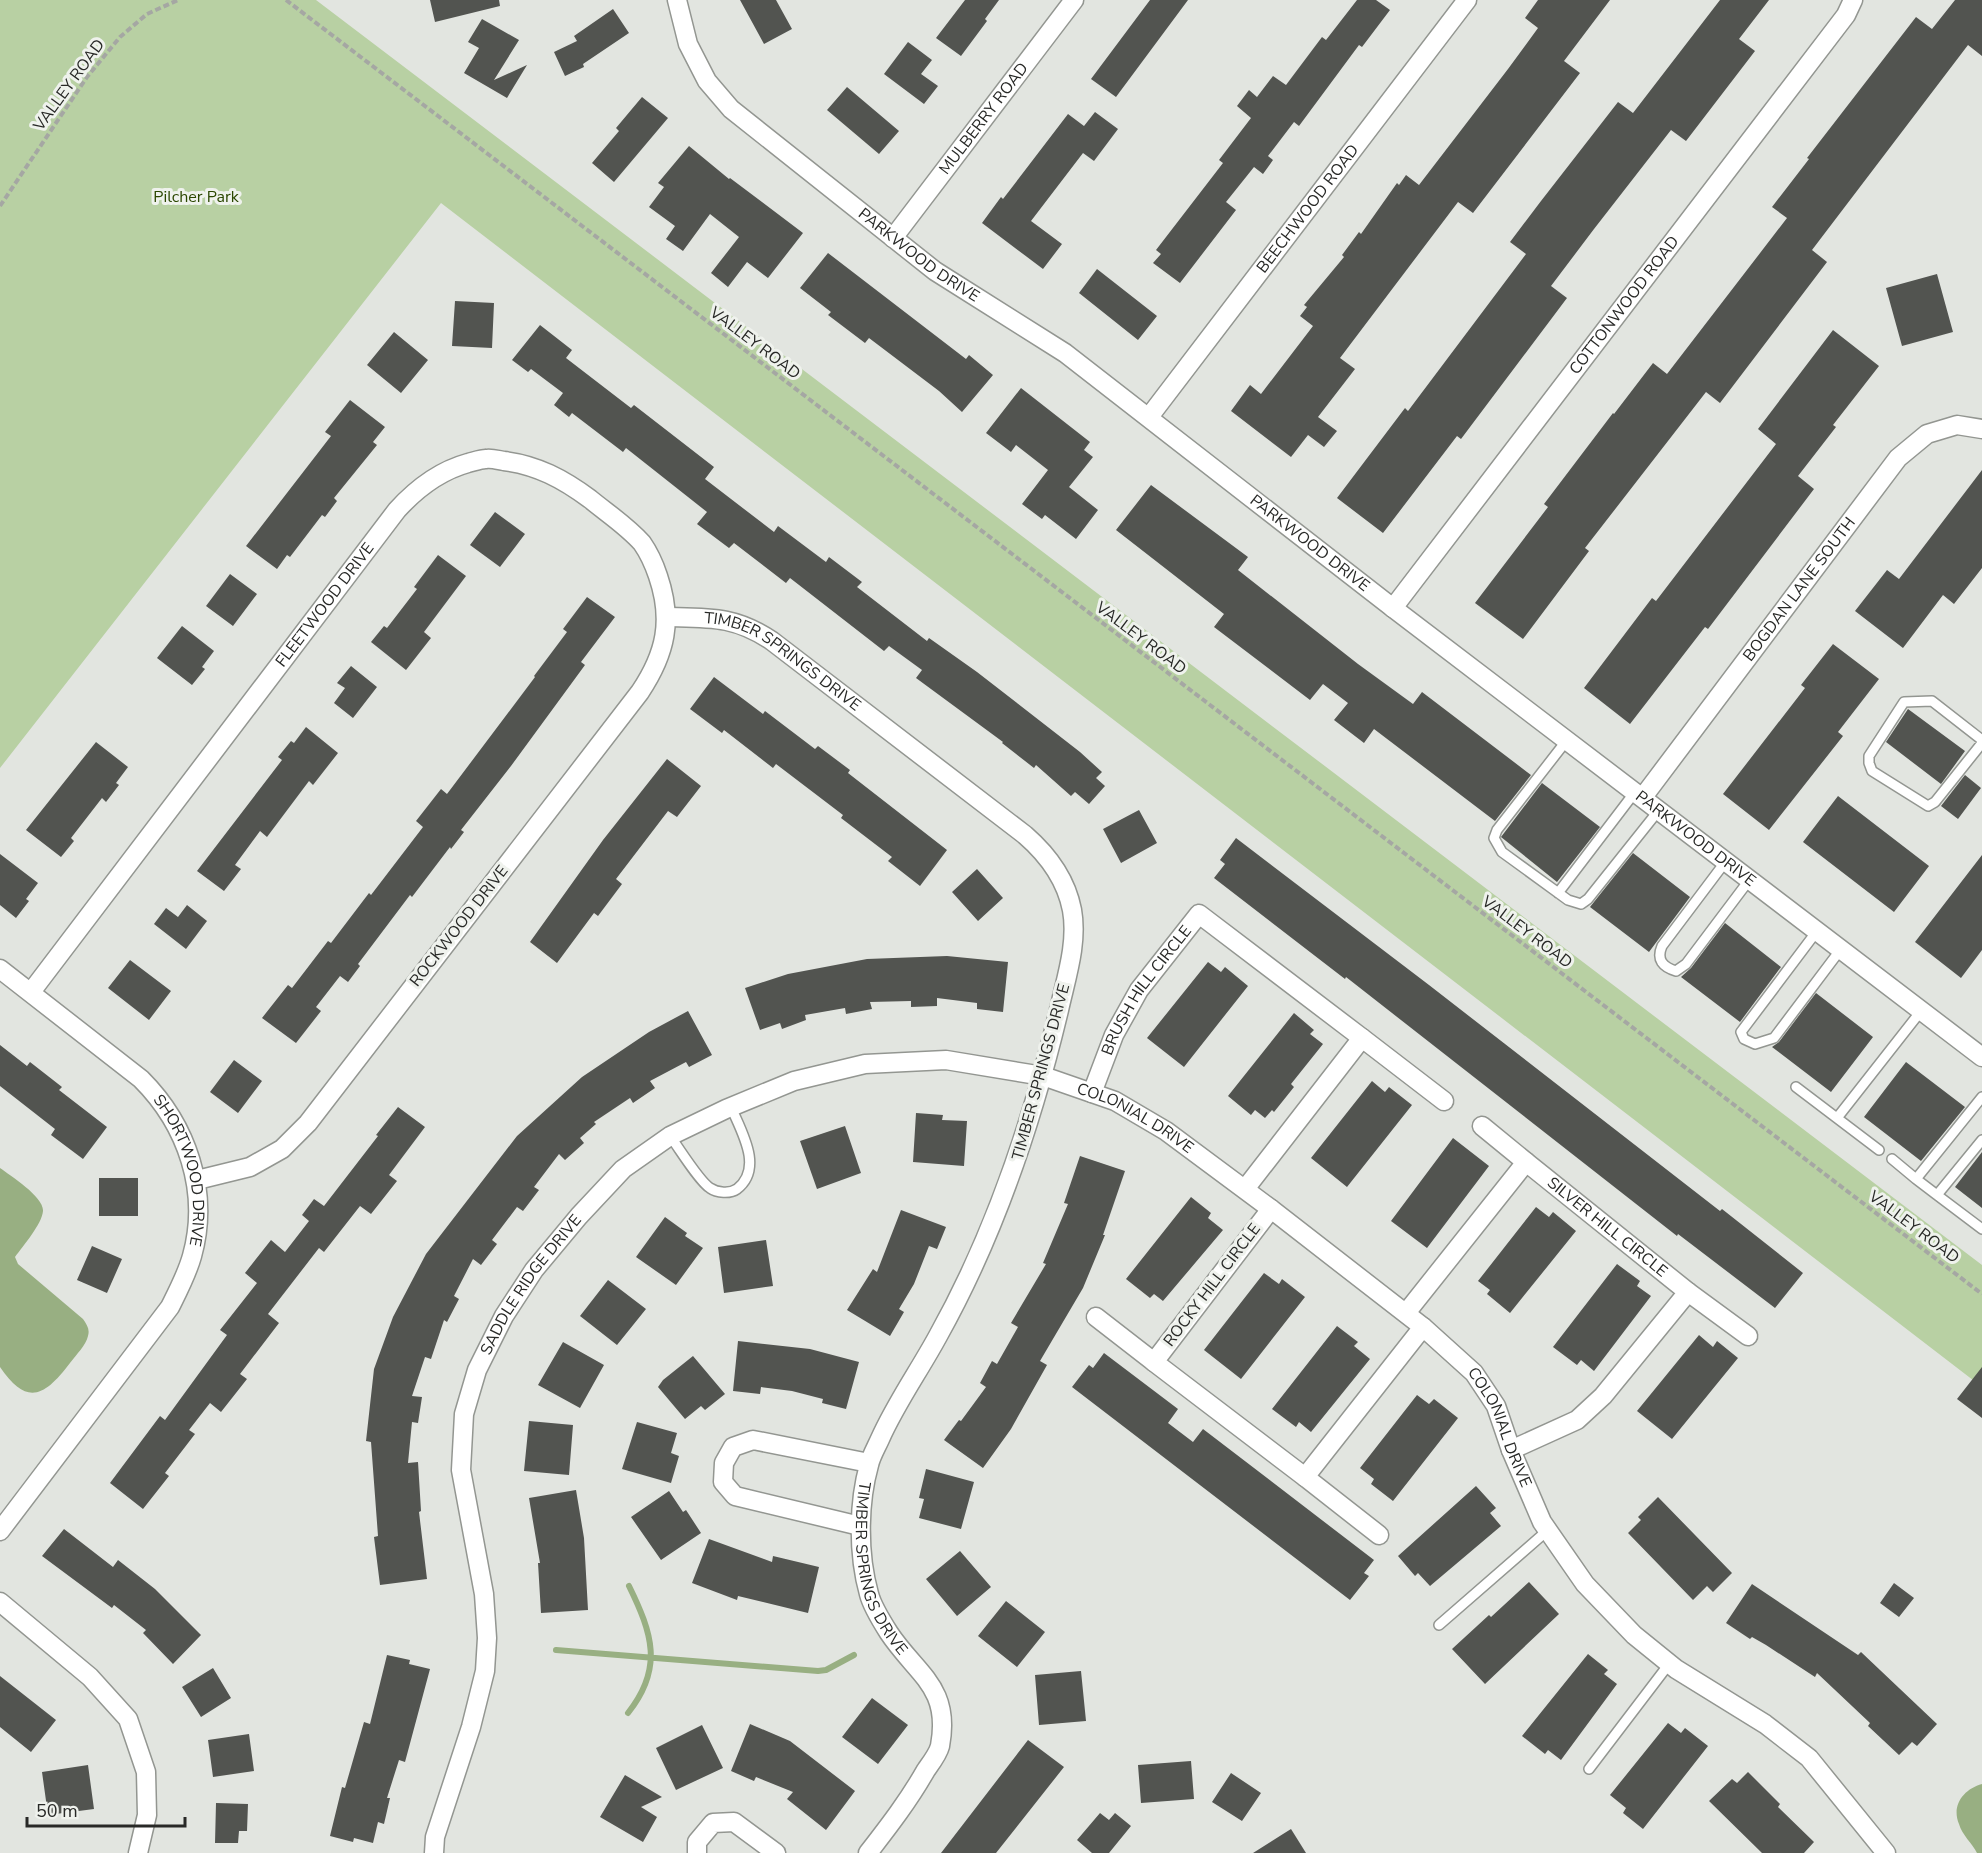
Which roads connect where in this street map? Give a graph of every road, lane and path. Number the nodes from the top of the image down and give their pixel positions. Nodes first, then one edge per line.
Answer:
1 (178, 0) edge
2 (286, 0) edge
3 (677, 0) edge
4 (1074, 0) edge
5 (1467, 0) edge
6 (1853, 0) edge
7 (0, 206) edge
8 (893, 237) junction
9 (1149, 417) junction
10 (1982, 429) edge
11 (1393, 608) junction
12 (667, 617) junction
13 (1567, 740) junction
14 (1982, 742) edge
15 (1639, 795) junction
16 (1659, 810) junction
17 (1726, 861) junction
18 (1750, 879) junction
19 (1558, 893) junction
20 (1817, 931) junction
21 (1841, 949) junction
22 (0, 969) edge
23 (30, 992) junction
24 (1921, 1011) junction
25 (1362, 1038) junction
26 (1980, 1051) edge
27 (1043, 1076) junction
28 (1796, 1087) dead end
29 (1092, 1093) junction
30 (1982, 1097) edge
31 (1444, 1101) dead end
32 (731, 1107) junction
33 (1837, 1118) junction
34 (1482, 1126) dead end
35 (670, 1136) junction
36 (1982, 1140) edge
37 (1878, 1150) dead end
38 (1892, 1159) dead end
39 (1526, 1162) junction
40 (1916, 1179) junction
41 (196, 1180) junction
42 (1245, 1189) junction
43 (1937, 1195) junction
44 (1271, 1209) junction
45 (1982, 1229) edge
46 (1688, 1292) junction
47 (1982, 1294) edge
48 (1406, 1313) junction
49 (1096, 1317) dead end
50 (1424, 1327) junction
51 (1748, 1336) dead end
52 (1154, 1362) junction
53 (1511, 1450) junction
54 (869, 1463) junction
55 (1305, 1477) junction
56 (860, 1526) junction
57 (0, 1530) edge
58 (1548, 1530) junction
59 (1379, 1535) dead end
60 (0, 1602) edge
61 (1439, 1624) dead end
62 (1670, 1664) junction
63 (1589, 1769) dead end
64 (138, 1853) edge
65 (434, 1853) edge
66 (697, 1853) edge
67 (776, 1853) edge
68 (868, 1853) edge
69 (1886, 1853) edge

1 - 7 path, VALLEY ROAD
2 - 47 path, VALLEY ROAD
3 - 8 street, PARKWOOD DRIVE
4 - 8 street, MULBERRY ROAD
5 - 9 street, BEECHWOOD ROAD
6 - 11 street, COTTONWOOD ROAD
8 - 9 street, PARKWOOD DRIVE
9 - 11 street, PARKWOOD DRIVE
10 - 15 street, BOGDAN LANE SOUTH
11 - 13 street, PARKWOOD DRIVE
12 - 23 street, FLEETWOOD DRIVE
12 - 27 street, TIMBER SPRINGS DRIVE
12 - 41 street, ROCKWOOD DRIVE
13 - 15 street, PARKWOOD DRIVE
13 - 19 lane
14 - 14 lane
15 - 16 street, PARKWOOD DRIVE
15 - 19 lane
16 - 17 street, PARKWOOD DRIVE
16 - 19 lane
17 - 18 street, PARKWOOD DRIVE
17 - 18 lane
18 - 20 street, PARKWOOD DRIVE
20 - 21 street, PARKWOOD DRIVE
20 - 21 lane
21 - 24 street, PARKWOOD DRIVE
22 - 23 street, SHORTWOOD DRIVE
23 - 41 street, SHORTWOOD DRIVE
24 - 26 street, PARKWOOD DRIVE
24 - 33 lane
25 - 29 street, BRUSH HILL CIRCLE
25 - 31 street, BRUSH HILL CIRCLE
25 - 42 street
27 - 29 street, COLONIAL DRIVE
27 - 32 street, SADDLE RIDGE DRIVE
27 - 54 street, TIMBER SPRINGS DRIVE
28 - 33 lane
29 - 42 street, COLONIAL DRIVE
30 - 40 lane
32 - 35 street, SADDLE RIDGE DRIVE
32 - 35 lane
33 - 37 lane
34 - 39 street, SILVER HILL CIRCLE
35 - 65 street, SADDLE RIDGE DRIVE
36 - 43 lane
38 - 40 lane
39 - 46 street, SILVER HILL CIRCLE
39 - 48 street
40 - 43 lane
41 - 57 street, SHORTWOOD DRIVE
42 - 44 street, COLONIAL DRIVE
43 - 45 lane
44 - 48 street, COLONIAL DRIVE
44 - 52 street, ROCKY HILL CIRCLE
46 - 51 street, SILVER HILL CIRCLE
46 - 53 street
48 - 50 street, COLONIAL DRIVE
49 - 52 street, ROCKY HILL CIRCLE
50 - 53 street, COLONIAL DRIVE
50 - 55 street
52 - 55 street, ROCKY HILL CIRCLE
53 - 58 street, COLONIAL DRIVE
54 - 56 street, TIMBER SPRINGS DRIVE
54 - 56 street
55 - 59 street, ROCKY HILL CIRCLE
56 - 68 street, TIMBER SPRINGS DRIVE
58 - 61 lane
58 - 62 street, COLONIAL DRIVE
60 - 64 street
62 - 63 lane
62 - 69 street, COLONIAL DRIVE
66 - 67 street

